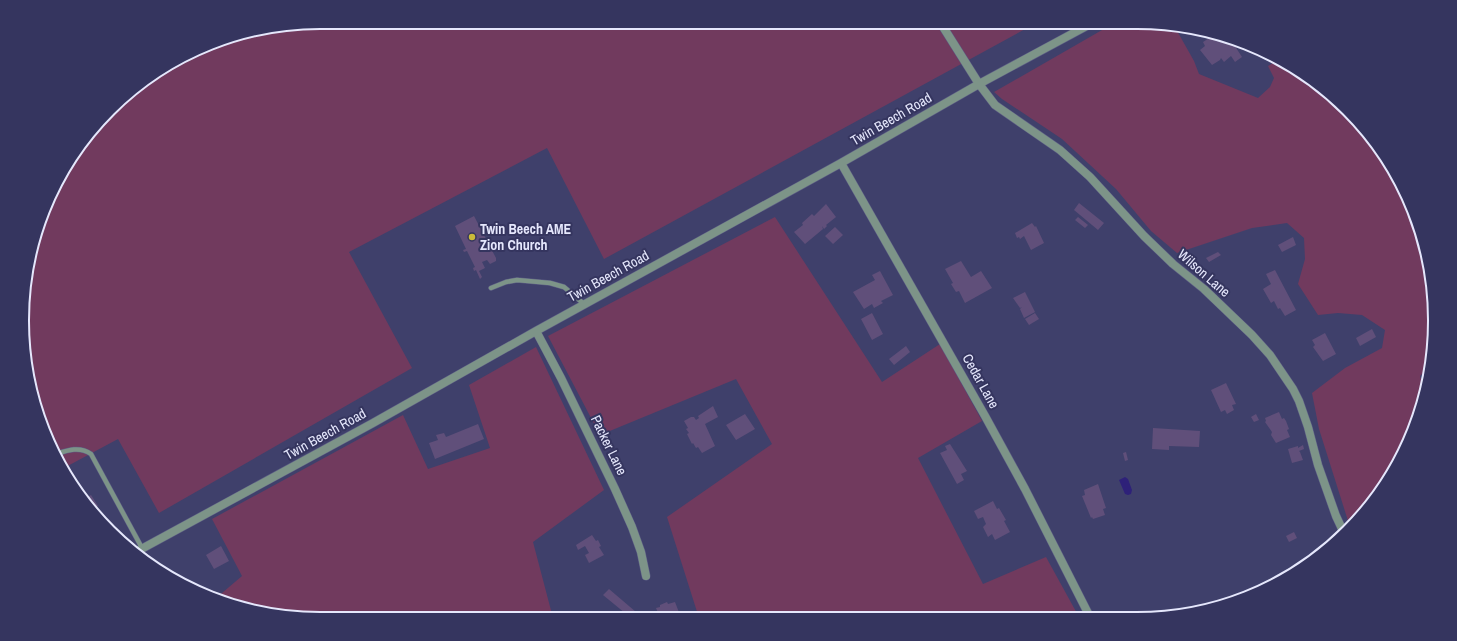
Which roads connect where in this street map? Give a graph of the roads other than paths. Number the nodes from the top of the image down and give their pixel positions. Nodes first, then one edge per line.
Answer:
1 (944, 29) edge
2 (1081, 29) edge
3 (979, 84) junction
4 (841, 163) junction
5 (491, 288) dead end
6 (584, 304) junction
7 (536, 331) junction
8 (61, 452) edge
9 (1342, 528) edge
10 (136, 547) edge
11 (139, 549) edge
12 (646, 576) dead end
13 (1087, 612) edge

1 - 3 street, Wilson Lane
2 - 3 street, Twin Beech Road
3 - 4 street, Twin Beech Road
3 - 9 street, Wilson Lane
4 - 6 street, Twin Beech Road
4 - 13 street, Cedar Lane
5 - 6 lane
6 - 7 street, Twin Beech Road
7 - 11 street, Twin Beech Road
7 - 12 street, Packer Lane
8 - 10 lane

